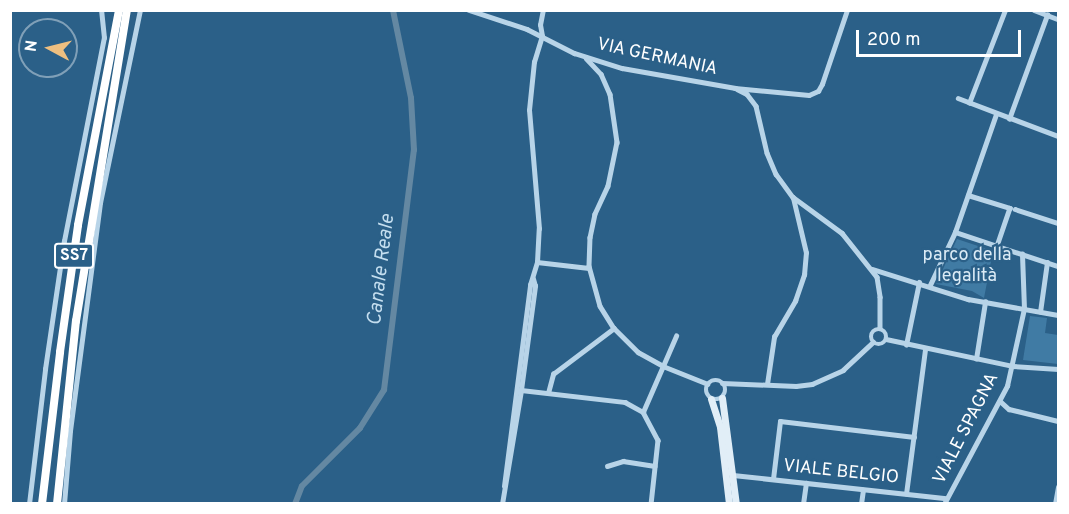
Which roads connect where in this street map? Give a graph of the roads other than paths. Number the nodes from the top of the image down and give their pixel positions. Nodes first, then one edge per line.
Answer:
1 (101, 10) edge
2 (119, 10) edge
3 (127, 10) edge
4 (140, 10) edge
5 (469, 10) edge
6 (543, 10) edge
7 (847, 10) edge
8 (1005, 10) edge
9 (1034, 10) edge
10 (1049, 14) edge
11 (1059, 19) edge
12 (542, 36) junction
13 (584, 56) junction
14 (735, 88) junction
15 (958, 98) dead end
16 (969, 103) junction
17 (996, 114) junction
18 (1010, 119) junction
19 (1059, 136) edge
20 (968, 195) junction
21 (793, 197) junction
22 (1015, 210) dead end
23 (1059, 223) edge
24 (956, 232) junction
25 (997, 246) junction
26 (1022, 254) junction
27 (537, 262) junction
28 (1047, 262) junction
29 (1059, 266) edge
30 (589, 268) junction
31 (872, 269) junction
32 (533, 279) junction
33 (919, 282) junction
34 (930, 285) junction
35 (985, 302) junction
36 (1024, 309) junction
37 (1040, 312) junction
38 (1059, 315) edge
39 (614, 328) junction
40 (880, 328) junction
41 (676, 336) dead end
42 (886, 339) junction
43 (873, 342) junction
44 (906, 345) junction
45 (925, 349) junction
46 (976, 359) junction
47 (663, 366) junction
48 (1013, 366) junction
49 (1059, 369) edge
50 (723, 383) junction
51 (708, 384) junction
52 (767, 384) junction
53 (521, 390) junction
54 (548, 393) junction
55 (722, 398) junction
56 (711, 399) junction
57 (999, 401) junction
58 (643, 412) junction
59 (1059, 421) edge
60 (914, 437) junction
61 (607, 466) dead end
62 (655, 466) junction
63 (733, 475) junction
64 (773, 479) junction
65 (806, 483) junction
66 (504, 486) junction
67 (1059, 487) edge
68 (863, 490) junction
69 (906, 494) junction
70 (945, 501) edge
71 (1056, 503) edge
72 (29, 504) edge
73 (42, 504) edge
74 (57, 504) edge
75 (64, 504) edge
76 (502, 504) edge
77 (651, 504) edge
78 (729, 504) edge
79 (736, 504) edge
80 (803, 504) edge
81 (861, 504) edge

1 - 72 street
2 - 73 highway, SS7
3 - 74 highway, SS7
4 - 75 street
5 - 12 street, VIA GERMANIA
6 - 12 street
7 - 14 street, VIA GERMANIA
8 - 16 street
9 - 10 street
10 - 11 street
10 - 18 street
12 - 13 street, VIA GERMANIA
12 - 27 street
13 - 14 street, VIA GERMANIA
13 - 30 street
14 - 21 street
15 - 16 street
16 - 17 street
17 - 18 street
17 - 20 street
18 - 19 street
20 - 24 street
20 - 25 street
21 - 31 street
21 - 52 street
22 - 23 street
24 - 25 street
24 - 34 street
25 - 26 street
26 - 28 street
26 - 36 street, VIALE SPAGNA
27 - 30 street
27 - 32 street
28 - 29 street
28 - 37 street
30 - 39 street
31 - 33 street
31 - 40 street
32 - 53 street
32 - 66 street
33 - 34 street
33 - 44 street
34 - 35 street
35 - 36 street
35 - 46 street
36 - 37 street
36 - 48 street, VIALE SPAGNA
37 - 38 street
39 - 47 street
39 - 54 street
40 - 42 street
40 - 43 street
41 - 47 street
42 - 43 street
42 - 44 street
43 - 52 street
44 - 45 street
45 - 46 street
45 - 60 street
46 - 48 street
47 - 51 street
47 - 58 street
48 - 49 street
48 - 57 street, VIALE SPAGNA
50 - 51 street
50 - 52 street
50 - 55 street
51 - 56 street
53 - 54 street
53 - 66 street
54 - 58 street
55 - 56 street
55 - 63 street
56 - 78 street
57 - 59 street
57 - 70 street, VIALE SPAGNA
58 - 62 street
60 - 64 street
60 - 69 street
61 - 62 street
62 - 77 street
63 - 64 street, VIALE BELGIO
63 - 79 street
64 - 65 street, VIALE BELGIO
65 - 68 street, VIALE BELGIO
65 - 80 street
66 - 76 street
67 - 71 street
68 - 69 street, VIALE BELGIO
68 - 81 street
69 - 70 street, VIALE BELGIO

